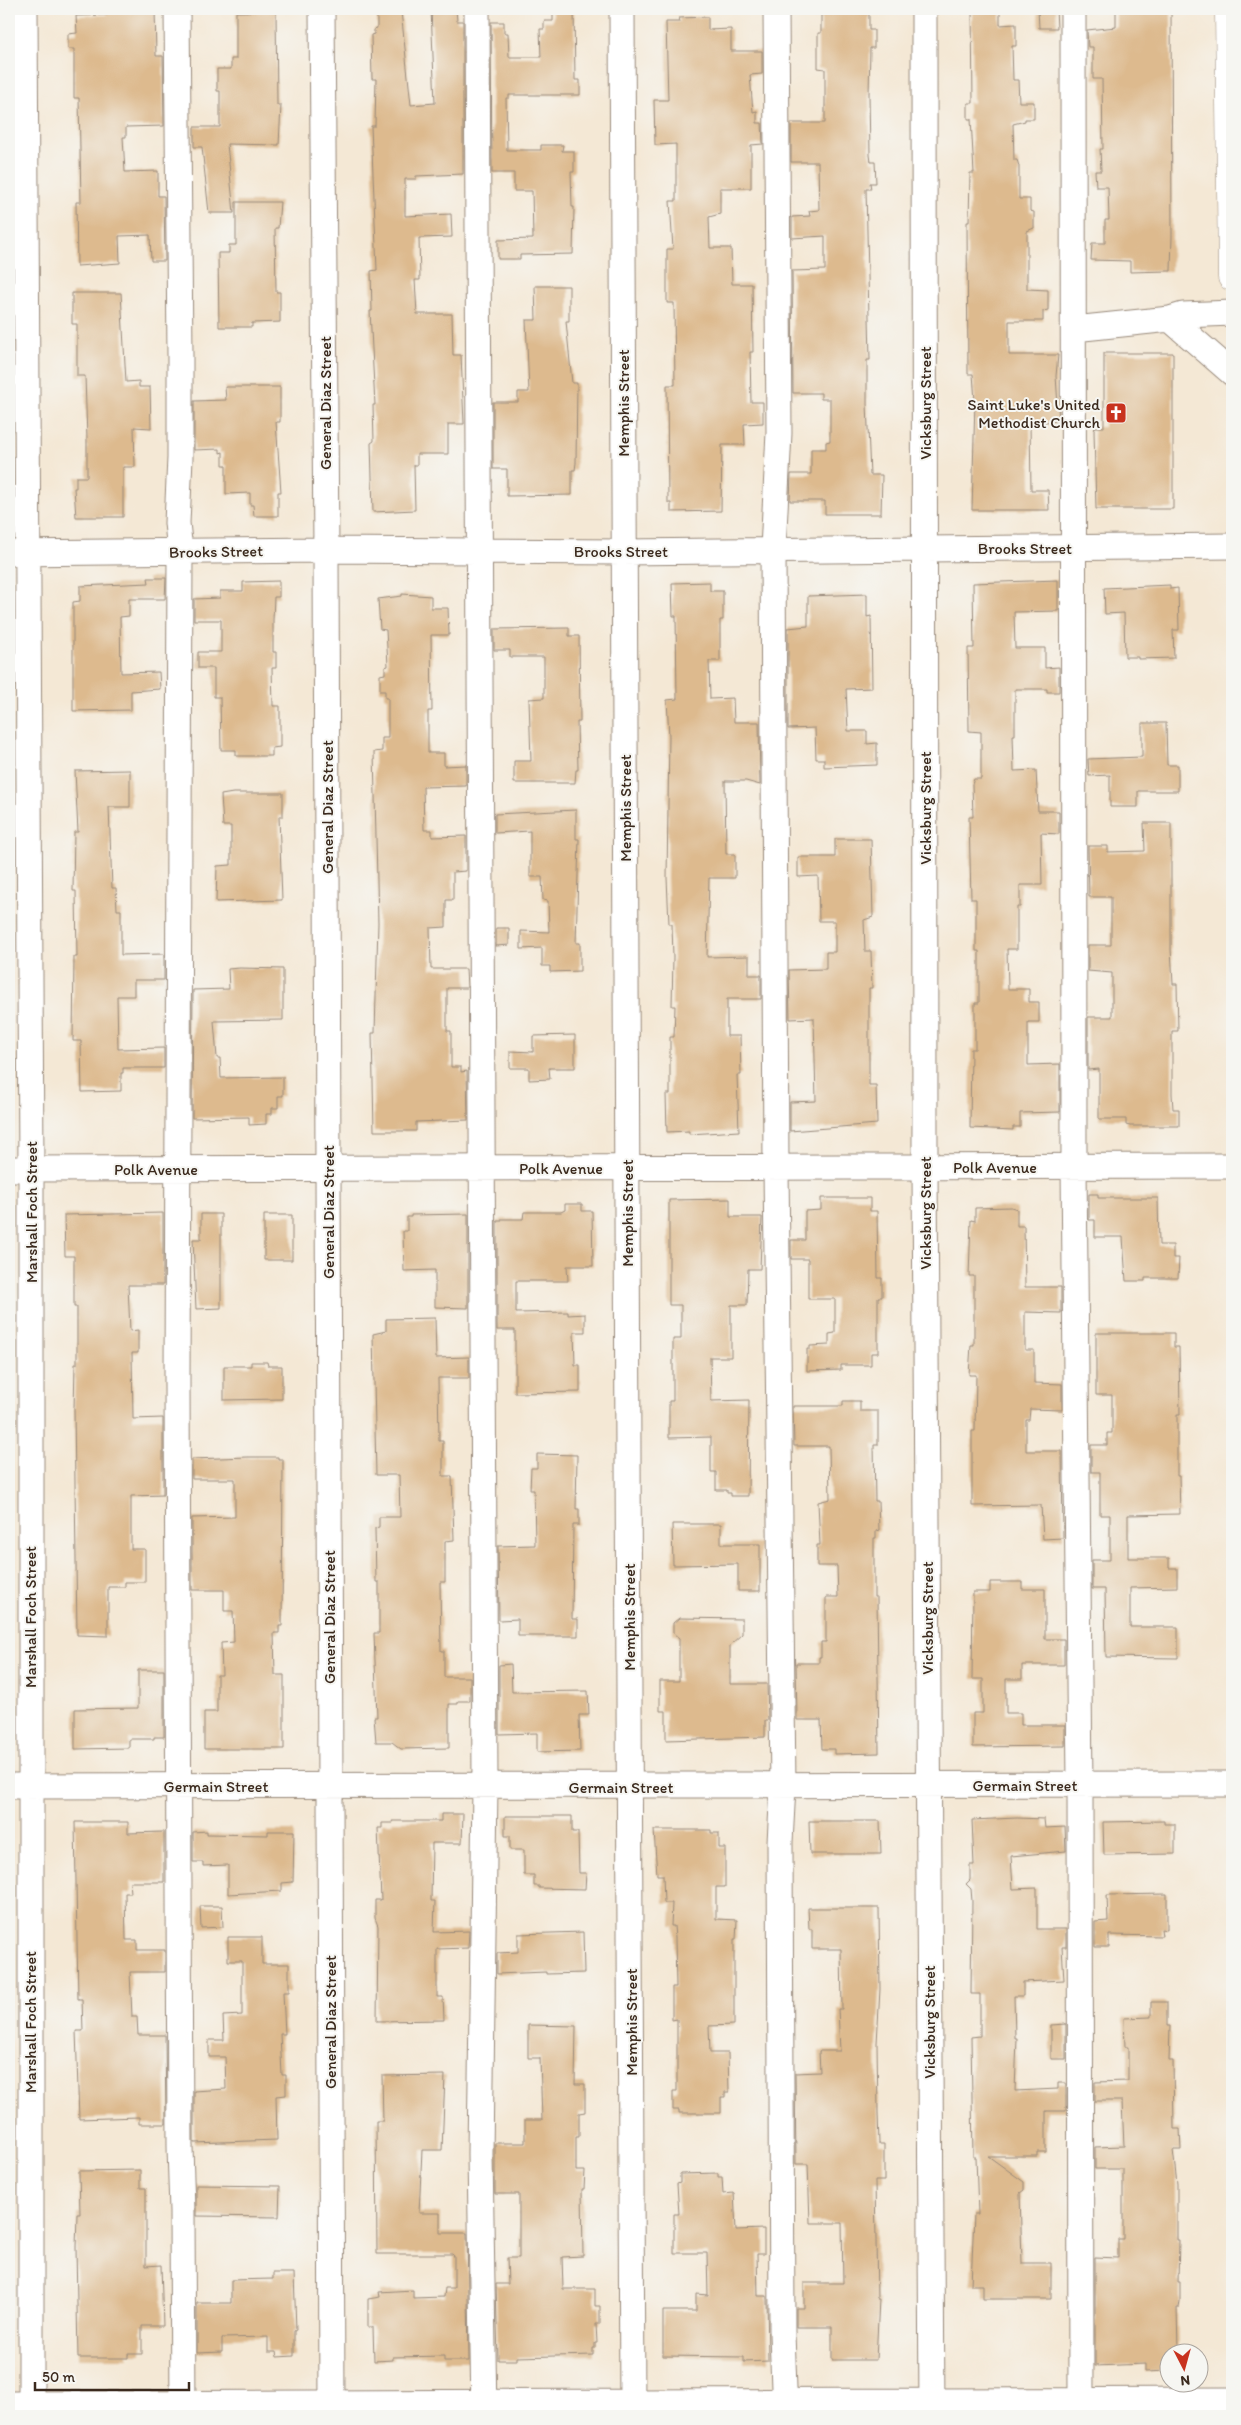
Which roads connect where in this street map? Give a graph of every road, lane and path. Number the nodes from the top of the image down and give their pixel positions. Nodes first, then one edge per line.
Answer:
1 (25, 9) edge
2 (177, 9) edge
3 (322, 9) edge
4 (477, 9) edge
5 (622, 9) edge
6 (776, 9) edge
7 (924, 9) edge
8 (1073, 9) edge
9 (1229, 9) edge
10 (1232, 277) edge
11 (1232, 313) edge
12 (1170, 319) junction
13 (1074, 329) junction
14 (1232, 373) edge
15 (1232, 546) edge
16 (1075, 547) junction
17 (925, 548) junction
18 (326, 550) junction
19 (773, 550) junction
20 (180, 551) junction
21 (480, 551) junction
22 (623, 552) junction
23 (18, 553) edge
24 (1232, 1166) edge
25 (925, 1167) junction
26 (1074, 1167) junction
27 (481, 1168) junction
28 (626, 1168) junction
29 (776, 1168) junction
30 (178, 1169) junction
31 (328, 1169) junction
32 (20, 1170) edge
33 (1232, 1784) edge
34 (1080, 1785) junction
35 (19, 1786) edge
36 (178, 1786) junction
37 (783, 1786) junction
38 (927, 1786) junction
39 (329, 1787) junction
40 (485, 1787) junction
41 (630, 1787) junction
42 (1232, 2400) edge
43 (24, 2408) edge
44 (484, 2409) edge
45 (632, 2409) edge
46 (785, 2409) edge
47 (932, 2409) edge
48 (1081, 2409) edge
49 (183, 2410) edge
50 (332, 2410) edge

1 - 23 street, Marshall Foch Street
2 - 20 street
3 - 18 street, General Diaz Street
4 - 21 street
5 - 22 street, Memphis Street
6 - 19 street
7 - 17 street, Vicksburg Street
8 - 13 street
9 - 10 main road
11 - 12 street
12 - 13 street
12 - 14 street
13 - 16 street
15 - 16 street, Brooks Street
16 - 17 street, Brooks Street
16 - 26 street
17 - 19 street, Brooks Street
17 - 25 street, Vicksburg Street
18 - 20 street, Brooks Street
18 - 21 street, Brooks Street
18 - 31 street, General Diaz Street
19 - 22 street, Brooks Street
19 - 29 street
20 - 23 street, Brooks Street
20 - 30 street
21 - 22 street, Brooks Street
21 - 27 street
22 - 28 street, Memphis Street
23 - 32 street, Marshall Foch Street
24 - 26 street, Polk Avenue
25 - 26 street, Polk Avenue
25 - 29 street, Polk Avenue
25 - 38 street, Vicksburg Street
26 - 34 street
27 - 28 street, Polk Avenue
27 - 31 street, Polk Avenue
27 - 40 street
28 - 29 street, Polk Avenue
28 - 41 street, Memphis Street
29 - 37 street
30 - 31 street, Polk Avenue
30 - 32 street, Polk Avenue
30 - 36 street
31 - 39 street, General Diaz Street
32 - 35 street, Marshall Foch Street
33 - 34 street, Germain Street
34 - 38 street, Germain Street
34 - 48 street
35 - 36 street, Germain Street
35 - 43 street, Marshall Foch Street
36 - 39 street, Germain Street
36 - 49 street
37 - 38 street, Germain Street
37 - 41 street, Germain Street
37 - 46 street
38 - 47 street, Vicksburg Street
39 - 40 street, Germain Street
39 - 50 street, General Diaz Street
40 - 41 street, Germain Street
40 - 44 street
41 - 45 street, Memphis Street
42 - 48 street
43 - 49 street
44 - 45 street
44 - 50 street
45 - 46 street
46 - 47 street
47 - 48 street
49 - 50 street

